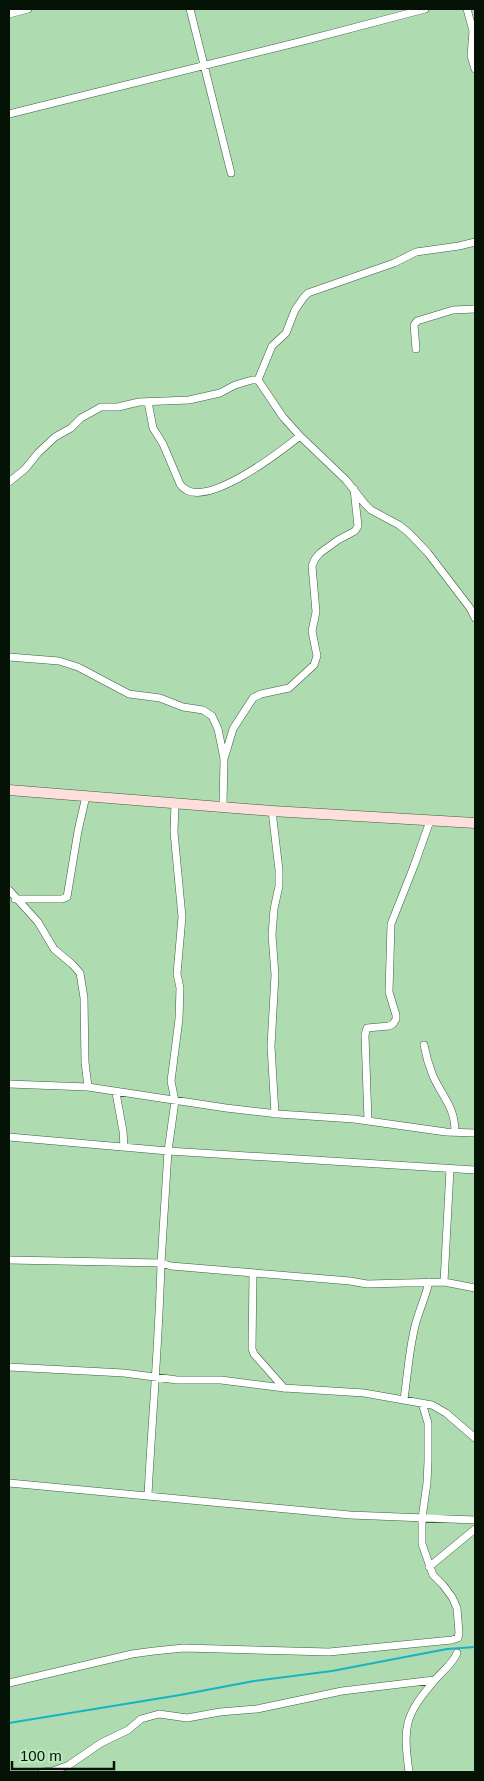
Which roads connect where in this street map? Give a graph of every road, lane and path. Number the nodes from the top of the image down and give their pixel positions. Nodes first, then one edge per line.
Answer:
1 (28, 9) edge
2 (190, 9) edge
3 (425, 9) edge
4 (467, 9) edge
5 (9, 14) edge
6 (204, 64) junction
7 (475, 69) edge
8 (9, 114) edge
9 (231, 173) dead end
10 (475, 242) edge
11 (475, 309) edge
12 (416, 349) dead end
13 (258, 380) junction
14 (148, 402) junction
15 (300, 436) junction
16 (9, 482) edge
17 (354, 489) junction
18 (475, 618) edge
19 (9, 657) edge
20 (224, 760) junction
21 (9, 790) edge
22 (86, 796) junction
23 (175, 803) junction
24 (222, 806) junction
25 (272, 811) junction
26 (430, 821) junction
27 (475, 823) edge
28 (9, 890) edge
29 (15, 899) junction
30 (424, 1046) dead end
31 (9, 1084) edge
32 (88, 1087) junction
33 (116, 1093) junction
34 (175, 1101) junction
35 (275, 1114) junction
36 (368, 1121) junction
37 (455, 1132) junction
38 (475, 1133) edge
39 (9, 1137) edge
40 (124, 1147) junction
41 (168, 1151) junction
42 (450, 1169) junction
43 (475, 1170) edge
44 (9, 1260) edge
45 (161, 1263) junction
46 (253, 1273) junction
47 (429, 1282) junction
48 (444, 1282) junction
49 (475, 1288) edge
50 (9, 1367) edge
51 (154, 1376) junction
52 (284, 1388) junction
53 (404, 1400) junction
54 (422, 1404) junction
55 (475, 1438) edge
56 (9, 1483) edge
57 (148, 1495) junction
58 (422, 1518) junction
59 (475, 1520) edge
60 (475, 1529) edge
61 (429, 1567) junction
62 (457, 1653) dead end
63 (434, 1680) junction
64 (9, 1683) edge
65 (42, 1772) edge
66 (409, 1772) edge

1 - 5 street
2 - 6 street
3 - 6 street
4 - 7 street
6 - 8 street
6 - 9 street
10 - 13 street
11 - 12 street
13 - 14 street
13 - 15 street
14 - 15 street
14 - 16 street
15 - 17 street
17 - 18 street
17 - 20 street
19 - 20 street
20 - 24 street
21 - 22 street
22 - 23 street
22 - 29 street
23 - 24 street
23 - 34 street
24 - 25 street
25 - 26 street
25 - 35 street
26 - 27 street
26 - 36 street
28 - 29 street
29 - 32 street
30 - 37 street
31 - 32 street
32 - 33 street
33 - 34 street
33 - 40 street
34 - 35 street
34 - 41 street
35 - 36 street
36 - 37 street
37 - 38 street
39 - 40 street
40 - 41 street
41 - 42 street
41 - 45 street
42 - 43 street
42 - 48 street
44 - 45 street
45 - 46 street
45 - 51 street
46 - 47 street
46 - 52 street
47 - 48 street
47 - 53 street
48 - 49 street
50 - 51 street
51 - 52 street
51 - 57 street
52 - 53 street
53 - 54 street
54 - 55 street
54 - 58 street
56 - 57 street
57 - 58 street
58 - 59 street
58 - 61 street
60 - 61 street
61 - 64 street
62 - 63 street
63 - 65 street
63 - 66 street

